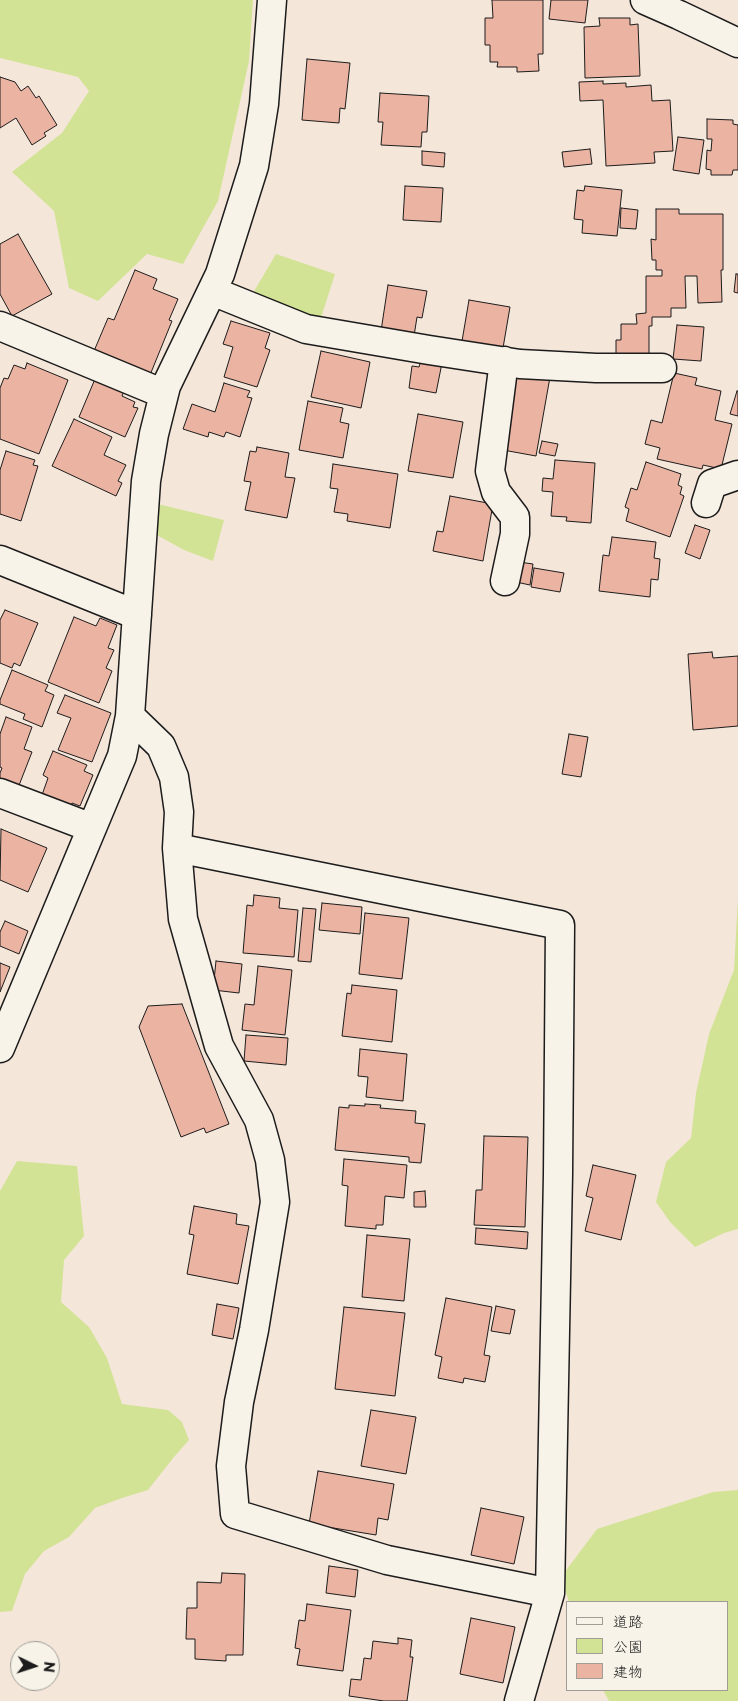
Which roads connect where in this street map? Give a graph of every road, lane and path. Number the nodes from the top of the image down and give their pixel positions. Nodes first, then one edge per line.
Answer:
1 (272, 0) edge
2 (645, 0) edge
3 (738, 44) edge
4 (212, 291) junction
5 (0, 326) edge
6 (504, 361) junction
7 (662, 368) dead end
8 (164, 394) junction
9 (738, 475) edge
10 (706, 503) dead end
11 (0, 560) edge
12 (505, 582) dead end
13 (137, 615) junction
14 (130, 716) junction
15 (0, 793) edge
16 (92, 828) junction
17 (177, 848) junction
18 (2, 1036) edge
19 (550, 1593) junction
20 (519, 1701) edge

1 - 4 street
2 - 3 street
4 - 6 street
4 - 8 street
5 - 8 street
6 - 7 street
6 - 12 street
8 - 13 street
9 - 10 street
11 - 13 street
13 - 14 street
14 - 16 street
14 - 17 street
15 - 16 street
16 - 18 street
17 - 19 street
17 - 19 street
19 - 20 street

